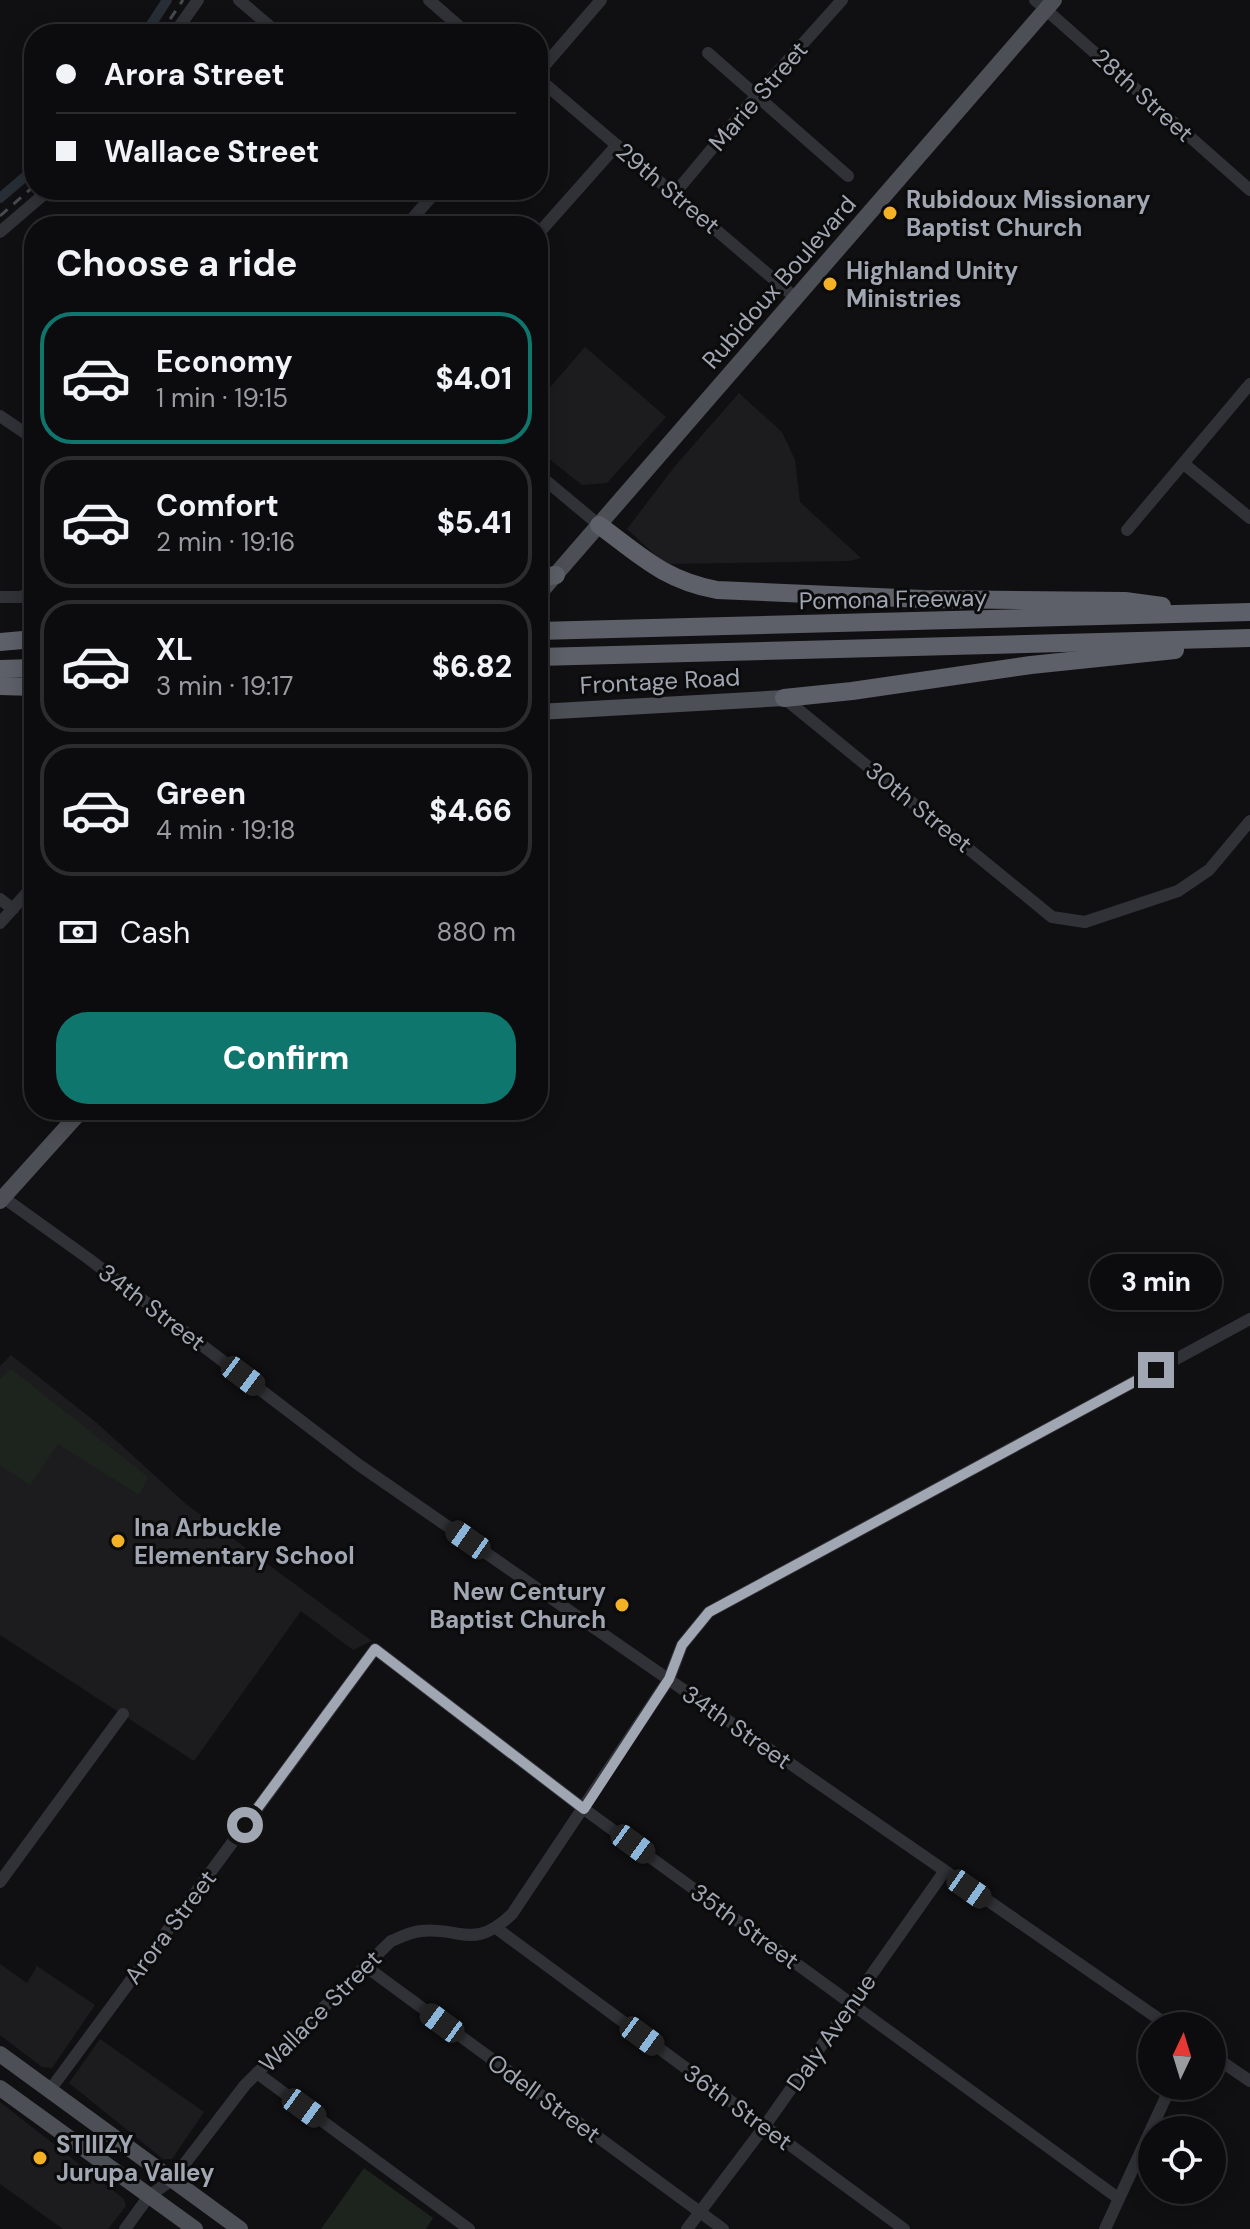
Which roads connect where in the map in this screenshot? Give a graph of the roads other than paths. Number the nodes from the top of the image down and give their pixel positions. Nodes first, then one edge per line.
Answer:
1 (198, 0) edge
2 (239, 0) edge
3 (429, 0) edge
4 (601, 0) edge
5 (842, 0) edge
6 (1045, 3) edge
7 (181, 24) edge
8 (267, 24) edge
9 (457, 24) edge
10 (708, 53) dead end
11 (548, 64) edge
12 (548, 85) edge
13 (756, 96) junction
14 (617, 145) junction
15 (848, 176) dead end
16 (1250, 190) edge
17 (675, 193) junction
18 (37, 200) edge
19 (428, 200) edge
20 (415, 216) edge
21 (548, 223) edge
22 (0, 232) edge
23 (797, 299) junction
24 (1250, 384) edge
25 (0, 416) edge
26 (24, 432) edge
27 (1184, 464) junction
28 (548, 482) edge
29 (1250, 518) edge
30 (599, 525) junction
31 (1127, 530) dead end
32 (548, 575) edge
33 (24, 595) edge
34 (0, 597) edge
35 (1250, 612) edge
36 (1216, 613) junction
37 (548, 631) edge
38 (24, 640) edge
39 (1250, 641) edge
40 (0, 642) edge
41 (548, 657) edge
42 (24, 668) edge
43 (0, 669) edge
44 (0, 686) edge
45 (24, 687) edge
46 (784, 698) junction
47 (548, 711) edge
48 (1250, 821) edge
49 (24, 896) edge
50 (0, 899) edge
51 (13, 909) junction
52 (0, 923) edge
53 (73, 1120) edge
54 (1, 1198) edge
55 (1250, 1319) edge
56 (375, 1649) joint
57 (669, 1679) junction
58 (123, 1714) dead end
59 (584, 1809) junction
60 (944, 1872) junction
61 (0, 1882) edge
62 (496, 1928) junction
63 (365, 1966) junction
64 (851, 2004) junction
65 (1149, 2012) edge
66 (0, 2054) edge
67 (1226, 2065) edge
68 (257, 2073) junction
69 (1250, 2081) edge
70 (0, 2088) edge
71 (50, 2090) junction
72 (1164, 2100) edge
73 (764, 2127) junction
74 (173, 2179) junction
75 (149, 2196) junction
76 (1118, 2198) junction
77 (699, 2211) junction
78 (125, 2229) edge
79 (195, 2229) edge
80 (240, 2229) edge
81 (469, 2229) edge
82 (687, 2229) edge
83 (723, 2229) edge
84 (904, 2229) edge
85 (1105, 2229) edge

1 - 7 street
2 - 8 street
3 - 9 street
4 - 11 street
5 - 13 street, Marie Street
6 - 16 street, 28th Street
6 - 23 main road, Rubidoux Boulevard
10 - 13 street
12 - 14 street, 29th Street
13 - 15 street
13 - 17 street, Marie Street
14 - 17 street, 29th Street
14 - 21 street
17 - 23 street, 29th Street
18 - 22 street
19 - 20 street
23 - 30 main road, Rubidoux Boulevard
24 - 27 street
25 - 26 street
27 - 29 street
27 - 31 street
28 - 30 street
30 - 32 main road, Rubidoux Boulevard
30 - 36 highway
33 - 34 street
35 - 36 highway, Pomona Freeway
36 - 37 highway, Pomona Freeway
38 - 40 highway
39 - 41 highway, Pomona Freeway
39 - 46 highway
42 - 43 highway
44 - 45 highway
46 - 47 main road, Frontage Road
46 - 48 street, 30th Street
49 - 51 street
50 - 51 street
51 - 52 street
53 - 54 main road
54 - 57 street, 34th Street
55 - 57 street
56 - 59 street, 35th Street
56 - 71 street, Arora Street
57 - 59 street
57 - 60 street, 34th Street
58 - 61 street
59 - 62 street
59 - 64 street, 35th Street
60 - 64 street, Daly Avenue
60 - 65 street, 34th Street
62 - 63 street, Wallace Street
62 - 73 street, 36th Street
63 - 68 street, Wallace Street
63 - 77 street, Odell Street
64 - 73 street, Daly Avenue
64 - 76 street, 35th Street
66 - 71 main road
67 - 69 street
68 - 74 street, Wallace Street
68 - 81 street
70 - 75 main road
71 - 74 main road
72 - 76 street
73 - 77 street, Daly Avenue
73 - 84 street, 36th Street
74 - 75 street, Wallace Street
74 - 80 main road
75 - 78 street, Wallace Street
75 - 79 main road
76 - 85 street
77 - 82 street, Daly Avenue
77 - 83 street, Odell Street

